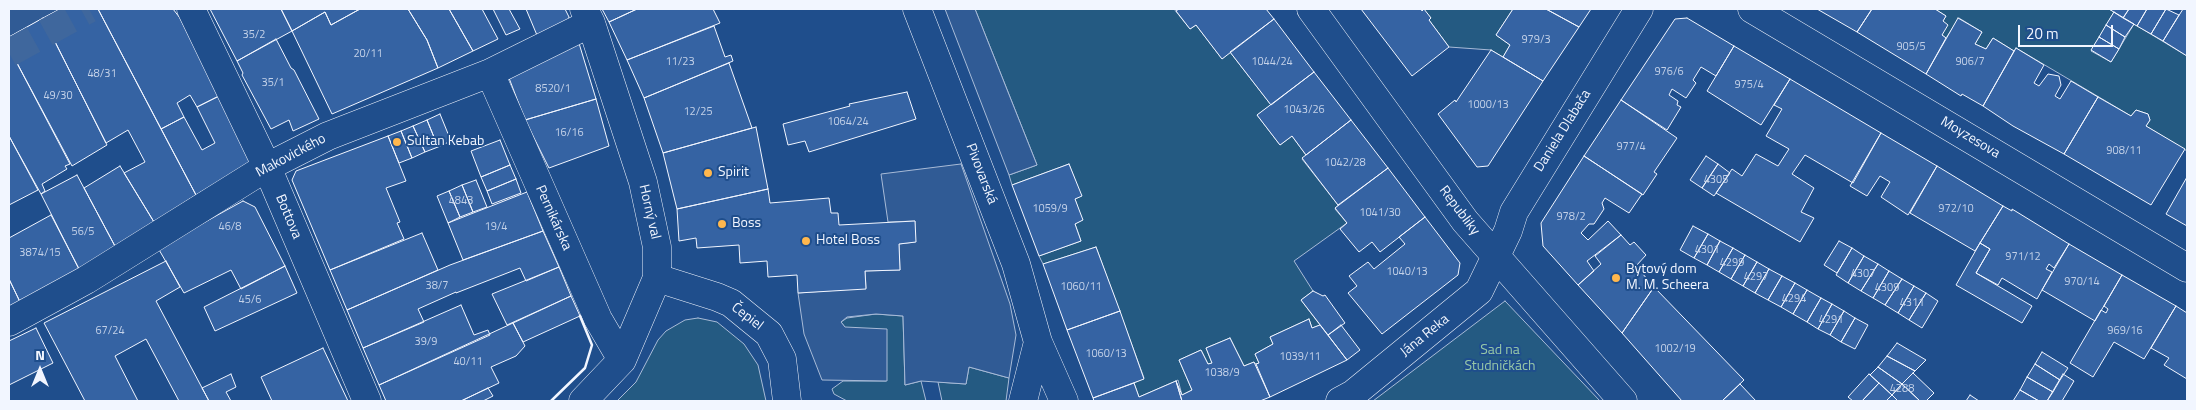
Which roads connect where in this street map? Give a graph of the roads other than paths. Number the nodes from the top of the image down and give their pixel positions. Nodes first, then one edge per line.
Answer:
1 (191, 9) edge
2 (917, 9) edge
3 (1311, 9) edge
4 (1639, 9) edge
5 (1752, 9) edge
6 (587, 16) edge
7 (490, 73) junction
8 (267, 167) junction
9 (1496, 258) junction
10 (2187, 268) edge
11 (657, 278) junction
12 (9, 322) edge
13 (1038, 342) junction
14 (622, 360) junction
15 (367, 401) edge
16 (583, 401) edge
17 (787, 401) edge
18 (1023, 401) edge
19 (1064, 401) edge
20 (1340, 401) edge
21 (1623, 401) edge

1 - 8 street, Bottova
2 - 13 street, Pivovarská
3 - 9 street, Republiky
4 - 9 street, Daniela Dlabača
5 - 10 street, Moyzesova
6 - 7 street, Makovického
6 - 11 street, Horný val
7 - 8 street, Makovického
7 - 14 street, Pernikárska
8 - 12 street, Makovického
8 - 15 street, Bottova
9 - 20 street, Jána Reka
9 - 21 street, Republiky
11 - 14 street, Horný val
11 - 17 street, Čepiel
13 - 18 street
13 - 19 street, Pivovarská
14 - 16 street, Horný val

